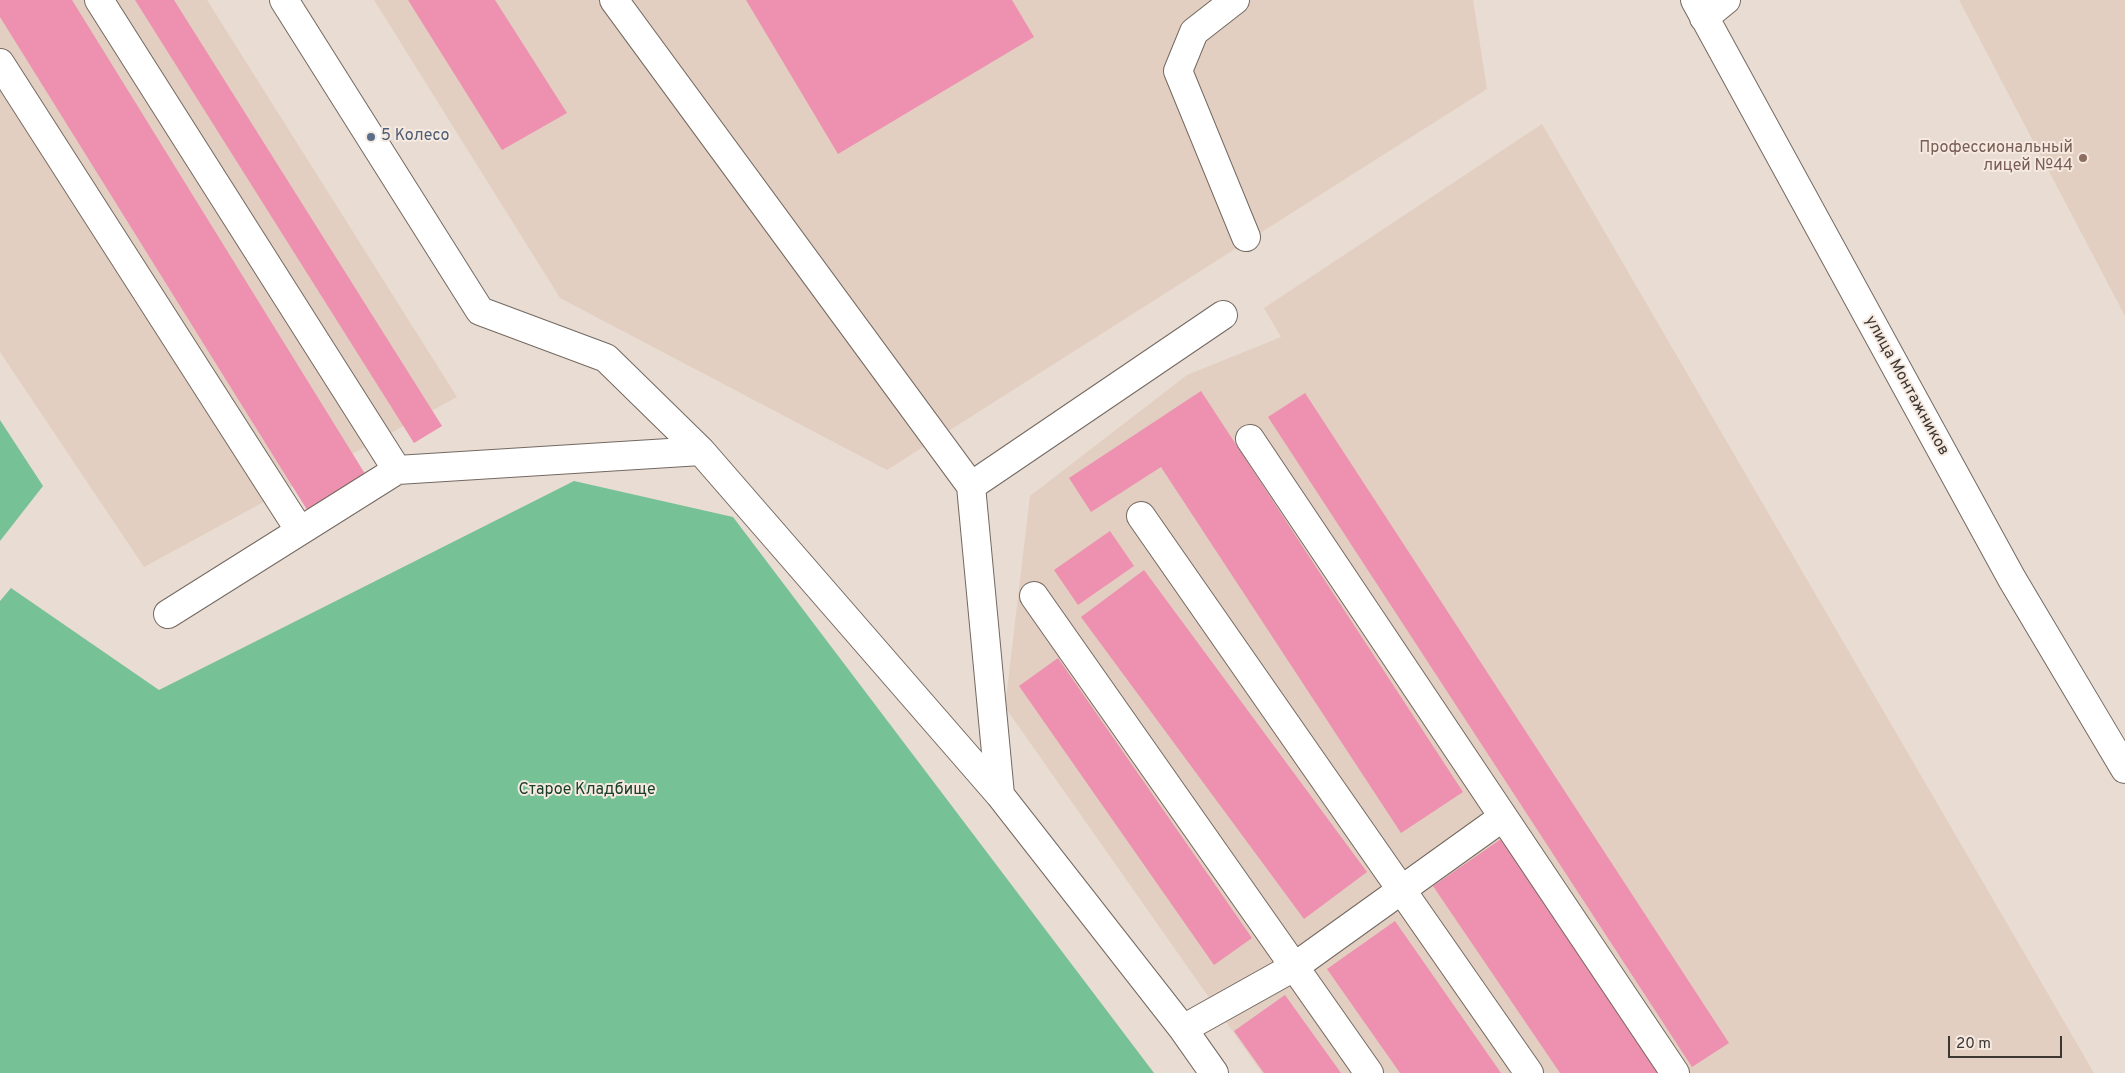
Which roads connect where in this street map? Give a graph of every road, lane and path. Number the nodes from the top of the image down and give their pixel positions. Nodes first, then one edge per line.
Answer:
1 (99, 0) edge
2 (284, 0) edge
3 (614, 0) edge
4 (1235, 0) edge
5 (1726, 0) edge
6 (1700, 9) edge
7 (0, 63) edge
8 (1246, 237) dead end
9 (1223, 315) dead end
10 (1250, 439) dead end
11 (701, 451) junction
12 (397, 470) junction
13 (971, 486) junction
14 (1141, 516) dead end
15 (300, 531) junction
16 (1034, 596) dead end
17 (168, 614) dead end
18 (2125, 768) edge
19 (1000, 795) junction
20 (1502, 817) junction
21 (1402, 889) junction
22 (1294, 967) junction
23 (1183, 1029) junction
24 (1214, 1073) edge
25 (1369, 1073) edge
26 (1530, 1073) edge
27 (1675, 1073) edge

1 - 12 street
2 - 11 street
3 - 13 street
4 - 8 street
5 - 6 street
6 - 18 street, улица Монтажников
7 - 15 street
9 - 13 street
10 - 20 street
11 - 12 street
11 - 19 street
12 - 15 street
13 - 19 street
14 - 21 street
15 - 17 street
16 - 22 street
19 - 23 street
20 - 21 street
20 - 27 street
21 - 22 street
21 - 26 street
22 - 23 street
22 - 25 street
23 - 24 street

